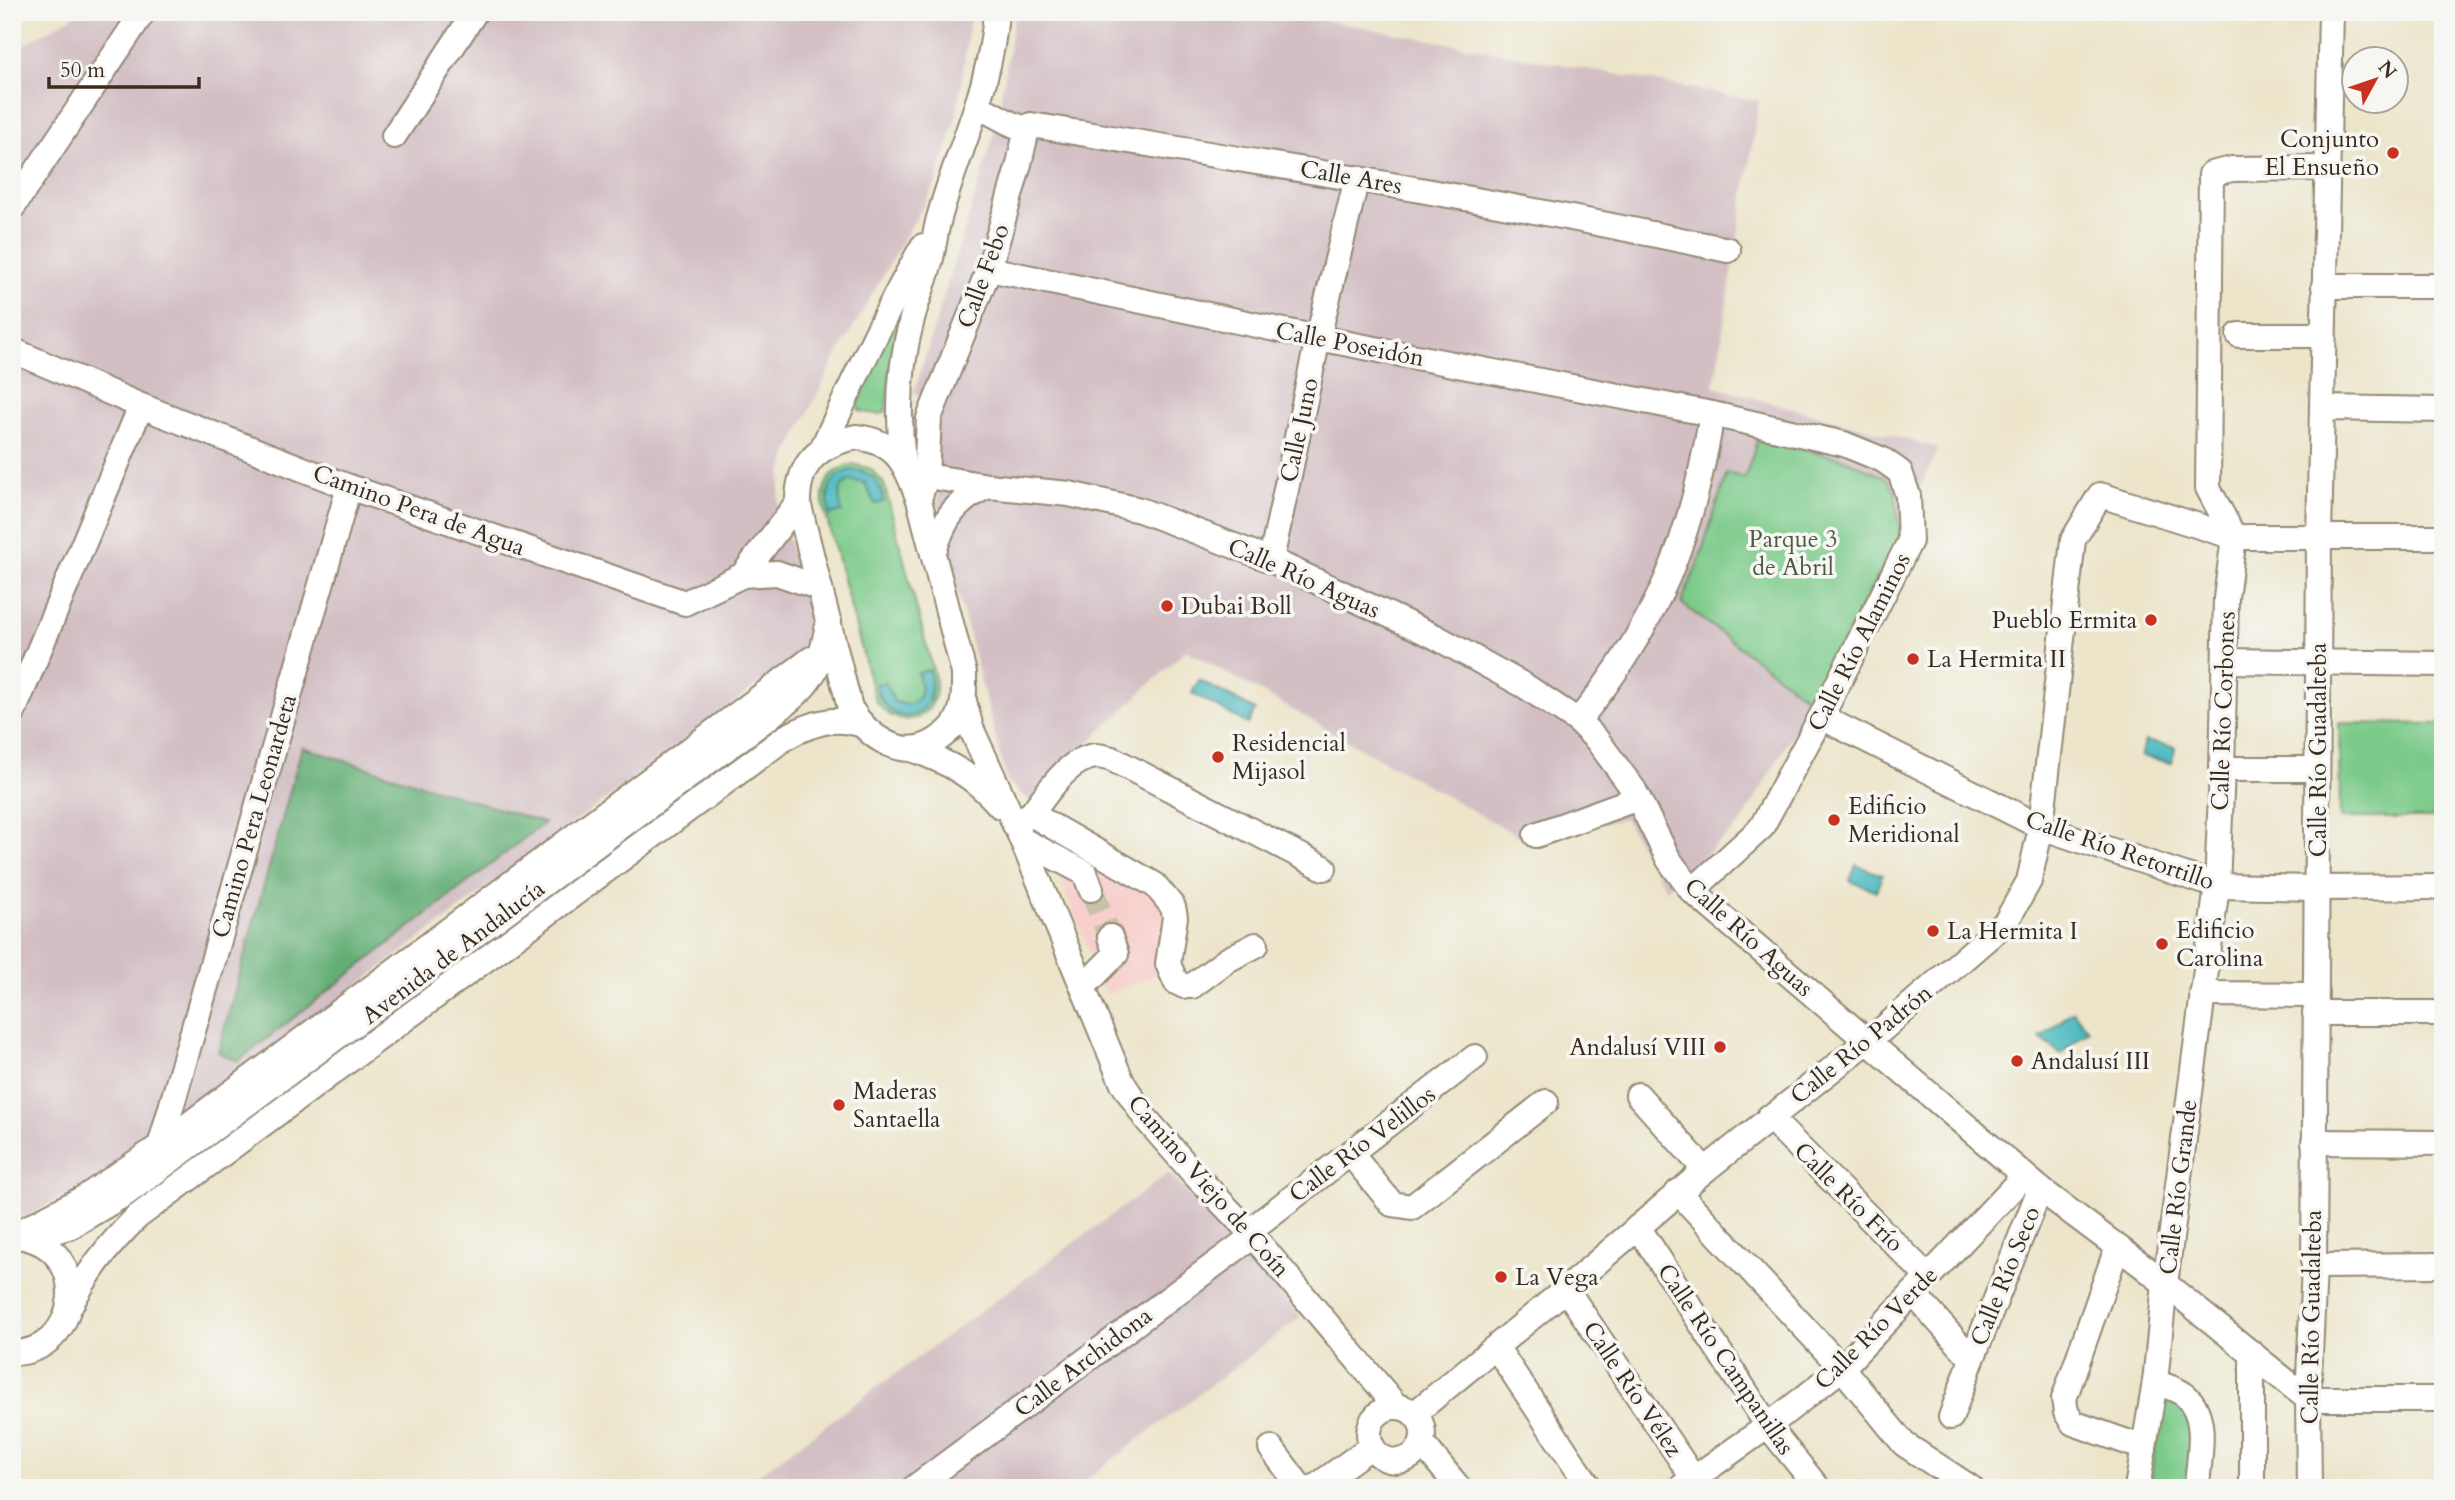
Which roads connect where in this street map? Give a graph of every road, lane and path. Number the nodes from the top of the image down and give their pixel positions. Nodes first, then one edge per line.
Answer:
1 (143, 12) edge
2 (475, 12) edge
3 (996, 12) edge
4 (2330, 12) edge
5 (978, 107) junction
6 (1027, 129) junction
7 (394, 136) dead end
8 (2326, 168) junction
9 (1357, 178) junction
10 (12, 208) edge
11 (938, 222) junction
12 (1728, 250) dead end
13 (989, 269) junction
14 (2324, 286) junction
15 (2443, 286) edge
16 (2239, 335) dead end
17 (2323, 335) junction
18 (1318, 338) junction
19 (12, 350) edge
20 (141, 406) junction
21 (2322, 408) junction
22 (2443, 410) edge
23 (1712, 414) junction
24 (929, 418) junction
25 (822, 449) junction
26 (907, 466) junction
27 (349, 486) junction
28 (988, 486) junction
29 (798, 502) junction
30 (2234, 537) junction
31 (2319, 537) junction
32 (2443, 537) edge
33 (933, 554) junction
34 (1270, 560) junction
35 (743, 575) junction
36 (820, 588) junction
37 (829, 622) junction
38 (822, 649) junction
39 (2225, 661) junction
40 (2318, 662) junction
41 (2443, 664) edge
42 (964, 701) junction
43 (12, 715) edge
44 (1821, 717) junction
45 (1578, 721) junction
46 (860, 724) junction
47 (911, 749) junction
48 (2222, 769) junction
49 (2317, 769) junction
50 (1638, 798) junction
51 (1022, 826) junction
52 (2041, 827) junction
53 (1062, 832) junction
54 (1536, 835) dead end
55 (1073, 867) junction
56 (1324, 868) dead end
57 (2217, 886) junction
58 (2443, 887) edge
59 (2317, 888) junction
60 (1091, 889) tunnel mouth
61 (1692, 891) junction
62 (1110, 937) tunnel mouth
63 (1256, 945) dead end
64 (1083, 987) junction
65 (2203, 994) junction
66 (2315, 1004) junction
67 (2443, 1013) edge
68 (1867, 1041) junction
69 (1475, 1058) dead end
70 (1638, 1095) dead end
71 (1546, 1102) dead end
72 (1769, 1118) junction
73 (2314, 1142) junction
74 (2443, 1143) edge
75 (160, 1146) junction
76 (1350, 1153) junction
77 (1705, 1170) junction
78 (2032, 1183) junction
79 (1678, 1192) junction
80 (1637, 1227) junction
81 (1251, 1233) junction
82 (19, 1236) edge
83 (2117, 1248) junction
84 (2443, 1265) edge
85 (2314, 1266) junction
86 (2165, 1284) junction
87 (1921, 1285) junction
88 (1566, 1289) junction
89 (69, 1308) junction
90 (1496, 1347) junction
91 (14, 1353) edge
92 (2252, 1353) junction
93 (1972, 1359) junction
94 (1842, 1368) junction
95 (2155, 1382) junction
96 (2308, 1399) junction
97 (2443, 1399) edge
98 (1406, 1411) junction
99 (1951, 1417) dead end
100 (1768, 1426) junction
101 (1422, 1443) junction
102 (1372, 1446) junction
103 (1271, 1448) dead end
104 (2144, 1448) junction
105 (1691, 1485) edge
106 (914, 1488) edge
107 (1301, 1488) edge
108 (1314, 1488) edge
109 (1459, 1488) edge
110 (1590, 1488) edge
111 (1818, 1488) edge
112 (1971, 1488) edge
113 (2137, 1488) edge
114 (2197, 1488) edge
115 (2252, 1488) edge
116 (2309, 1488) edge

1 - 10 street
2 - 7 street
3 - 5 street
4 - 8 street, Calle Río Guadalteba
5 - 6 street, Calle Ares
5 - 11 street
6 - 9 street, Calle Ares
6 - 13 street, Calle Febo
8 - 14 street, Calle Río Guadalteba
8 - 30 street
9 - 12 street, Calle Ares
9 - 18 street, Calle Juno
11 - 25 street
11 - 26 street
13 - 18 street, Calle Poseidón
13 - 24 street, Calle Febo
14 - 15 street
14 - 17 street, Calle Río Guadalteba
16 - 17 street
17 - 21 street, Calle Río Guadalteba
18 - 23 street, Calle Poseidón
18 - 34 street, Calle Juno
19 - 20 street, Camino Pera de Agua
20 - 27 street, Camino Pera de Agua
20 - 43 street
21 - 22 street
21 - 31 street, Calle Río Guadalteba
23 - 44 street, Calle Río Alaminos
23 - 45 street
24 - 26 street, Calle Febo
24 - 26 street
25 - 26 street, Calle Río Aguas
25 - 29 street
26 - 28 street, Calle Río Aguas
26 - 33 street, Camino Viejo de Coín
27 - 35 street, Camino Pera de Agua
27 - 75 street, Camino Pera Leonardeta
28 - 33 street
28 - 34 street, Calle Río Aguas
29 - 35 street, Camino Pera de Agua
29 - 36 street
30 - 31 street
30 - 39 street, Calle Río Corbones
30 - 52 street, Calle Río Padrón
31 - 32 street
31 - 40 street, Calle Río Guadalteba
33 - 42 street, Camino Viejo de Coín
34 - 45 street, Calle Río Aguas
35 - 36 street
36 - 37 street
37 - 38 street, Avenida de Andalucía
37 - 46 street
38 - 75 street
38 - 82 street, Avenida de Andalucía
39 - 40 street
39 - 48 street, Calle Río Corbones
40 - 41 street
40 - 49 street, Calle Río Guadalteba
42 - 47 street
42 - 51 street, Camino Viejo de Coín
44 - 52 street, Calle Río Retortillo
44 - 61 street, Calle Río Alaminos
45 - 50 street, Calle Río Aguas
46 - 47 street, Camino Viejo de Coín
46 - 89 street, Avenida de Andalucía
47 - 51 street, Camino Viejo de Coín
48 - 49 street
48 - 57 street, Calle Río Corbones
49 - 59 street, Calle Río Guadalteba
50 - 54 street
50 - 61 street, Calle Río Aguas
51 - 53 street
51 - 55 street
51 - 56 street
51 - 64 street, Camino Viejo de Coín
52 - 57 street, Calle Río Retortillo
52 - 68 street, Calle Río Padrón
53 - 55 street
53 - 63 street
55 - 60 street
57 - 59 street, Calle Río Retortillo
57 - 65 street, Calle Río Grande
58 - 59 street, Calle Río Retortillo
59 - 66 street, Calle Río Guadalteba
61 - 68 street, Calle Río Aguas
62 - 64 street
64 - 81 street, Camino Viejo de Coín
65 - 66 street
65 - 86 street, Calle Río Grande
66 - 67 street
66 - 73 street, Calle Río Guadalteba
68 - 72 street, Calle Río Padrón
68 - 78 street, Calle Río Aguas
69 - 76 street, Calle Río Velillos
70 - 77 street
71 - 76 street
72 - 77 street, Calle Río Padrón
72 - 87 street, Calle Río Frío
73 - 74 street
73 - 85 street, Calle Río Guadalteba
75 - 82 street
76 - 81 street, Calle Río Velillos
77 - 79 street, Calle Río Padrón
78 - 83 street, Calle Río Aguas
78 - 87 street, Calle Río Verde
78 - 93 street, Calle Río Seco
79 - 80 street, Calle Río Padrón
79 - 94 street
80 - 88 street, Calle Río Padrón
80 - 100 street, Calle Río Campanillas
81 - 98 street, Camino Viejo de Coín
81 - 106 street, Calle Archidona
82 - 89 street
83 - 86 street, Calle Río Aguas
83 - 104 street
84 - 85 street
85 - 96 street, Calle Río Guadalteba
86 - 92 street, Calle Río Aguas
86 - 95 street, Calle Río Grande
87 - 93 street, Calle Río Seco
87 - 94 street, Calle Río Verde
88 - 90 street, Calle Río Padrón
88 - 105 street, Calle Río Vélez
89 - 91 street, Avenida de Andalucía
90 - 98 street, Calle Río Padrón
90 - 110 street
92 - 96 street, Calle Río Aguas
92 - 115 street
93 - 99 street
94 - 100 street, Calle Río Verde
94 - 112 street
95 - 104 street, Calle Río Grande
95 - 114 street
96 - 97 street
96 - 116 street, Calle Río Guadalteba
98 - 101 street
98 - 102 street
100 - 105 street, Calle Río Verde
100 - 111 street, Calle Río Campanillas
101 - 102 street
101 - 109 street
102 - 108 street
103 - 107 street
104 - 113 street, Calle Río Grande

